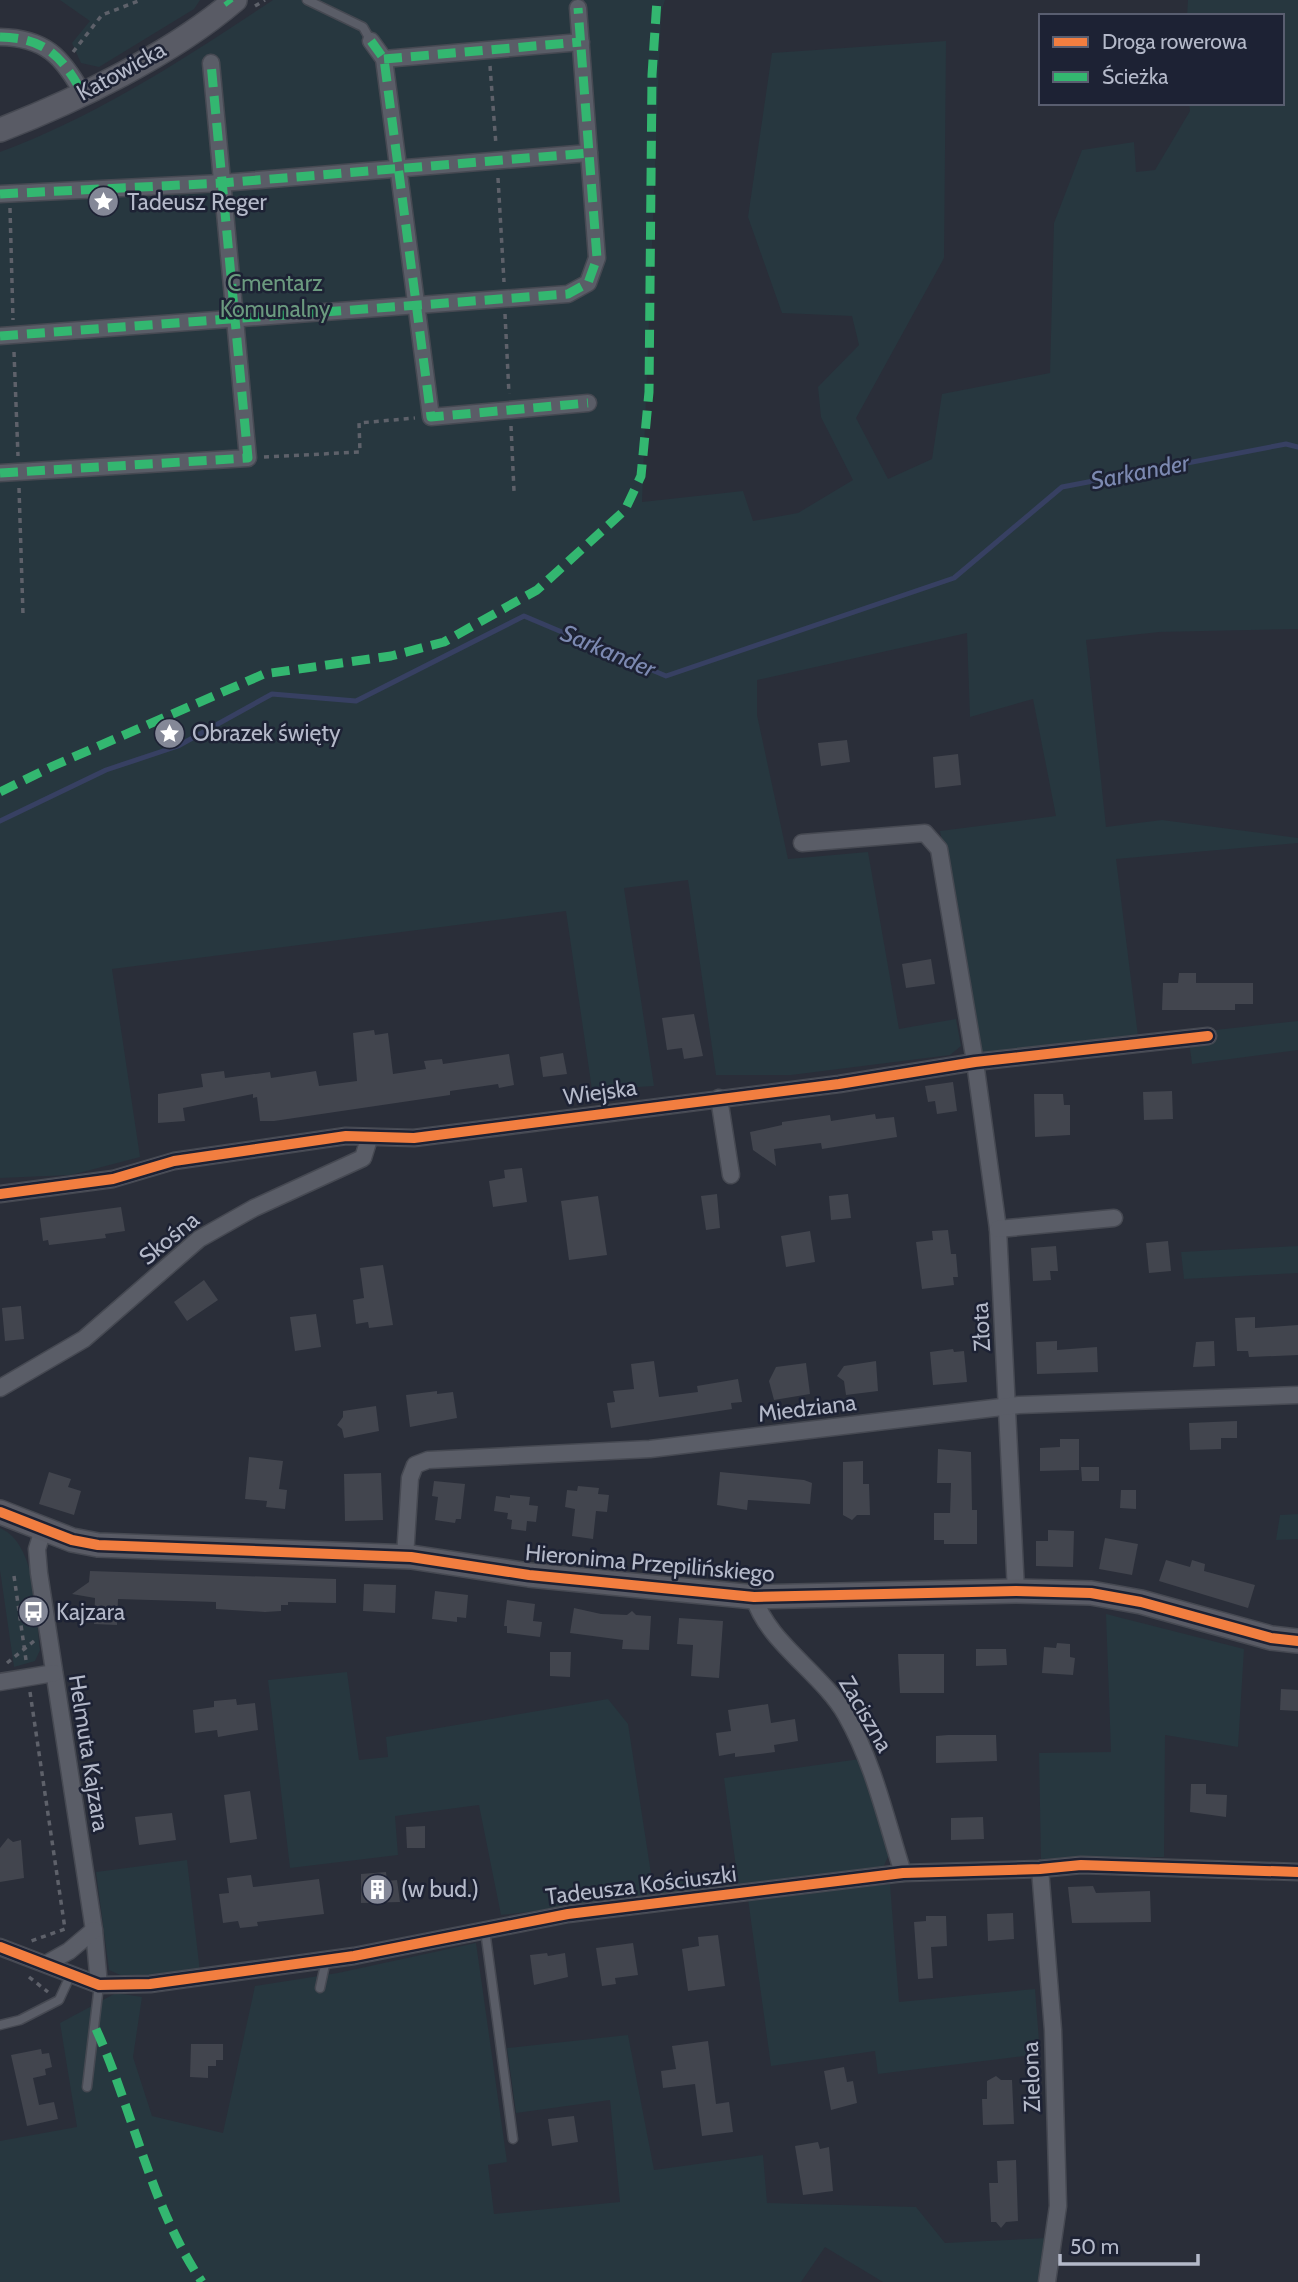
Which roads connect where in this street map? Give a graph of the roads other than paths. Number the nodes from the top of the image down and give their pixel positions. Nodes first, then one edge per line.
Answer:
1 (307, 0) edge
2 (231, 1) edge
3 (578, 8) dead end
4 (0, 37) edge
5 (370, 41) joint
6 (581, 42) junction
7 (384, 60) junction
8 (211, 62) dead end
9 (83, 94) junction
10 (0, 130) edge
11 (589, 153) junction
12 (399, 167) junction
13 (222, 183) junction
14 (5, 194) edge
15 (415, 307) junction
16 (235, 320) junction
17 (7, 336) edge
18 (588, 403) dead end
19 (0, 473) edge
20 (802, 843) dead end
21 (1208, 1036) dead end
22 (975, 1062) junction
23 (719, 1098) junction
24 (369, 1139) junction
25 (731, 1175) dead end
26 (0, 1194) edge
27 (1114, 1218) dead end
28 (998, 1229) junction
29 (0, 1388) edge
30 (1298, 1395) edge
31 (1008, 1407) junction
32 (0, 1512) edge
33 (43, 1530) junction
34 (405, 1557) junction
35 (1016, 1591) junction
36 (754, 1597) junction
37 (1298, 1641) edge
38 (54, 1673) junction
39 (0, 1682) edge
40 (1040, 1870) junction
41 (1298, 1872) edge
42 (903, 1873) junction
43 (94, 1930) junction
44 (485, 1930) junction
45 (0, 1947) edge
46 (326, 1960) junction
47 (46, 1964) junction
48 (71, 1974) junction
49 (99, 1985) junction
50 (320, 1988) dead end
51 (0, 2025) edge
52 (87, 2087) dead end
53 (513, 2139) dead end
54 (1047, 2282) edge

1 - 5 lane
2 - 9 street, Katowicka
3 - 6 street
4 - 9 street
5 - 7 street
6 - 7 street
6 - 11 street
7 - 12 street
8 - 13 street
9 - 10 street, Katowicka
11 - 12 street
11 - 15 street
12 - 13 street
12 - 15 street
13 - 14 street
13 - 16 street
15 - 16 street
15 - 18 street
16 - 17 street
16 - 19 street
20 - 22 street
21 - 22 street, Wiejska
22 - 23 street, Wiejska
22 - 28 street, Złota
23 - 24 street, Wiejska
23 - 25 street
24 - 26 street, Wiejska
24 - 29 street, Skośna
27 - 28 street
28 - 31 street, Złota
30 - 31 street, Miedziana
31 - 34 street, Miedziana
31 - 35 street, Złota
32 - 33 street, Hieronima Przepilińskiego
33 - 34 street, Hieronima Przepilińskiego
33 - 38 street, Helmuta Kajzara
34 - 36 street, Hieronima Przepilińskiego
35 - 36 street, Hieronima Przepilińskiego
35 - 37 street, Hieronima Przepilińskiego
36 - 42 street, Zaciszna
38 - 39 street
38 - 43 street, Helmuta Kajzara
40 - 41 street, Tadeusza Kościuszki
40 - 42 street, Tadeusza Kościuszki
40 - 54 street, Zielona
42 - 44 street, Tadeusza Kościuszki
43 - 47 street
43 - 49 street, Helmuta Kajzara
44 - 46 street, Tadeusza Kościuszki
44 - 53 lane
45 - 47 street, Tadeusza Kościuszki
46 - 49 street, Tadeusza Kościuszki
46 - 50 lane
47 - 48 street, Tadeusza Kościuszki
48 - 49 street, Tadeusza Kościuszki
48 - 51 lane
49 - 52 lane

